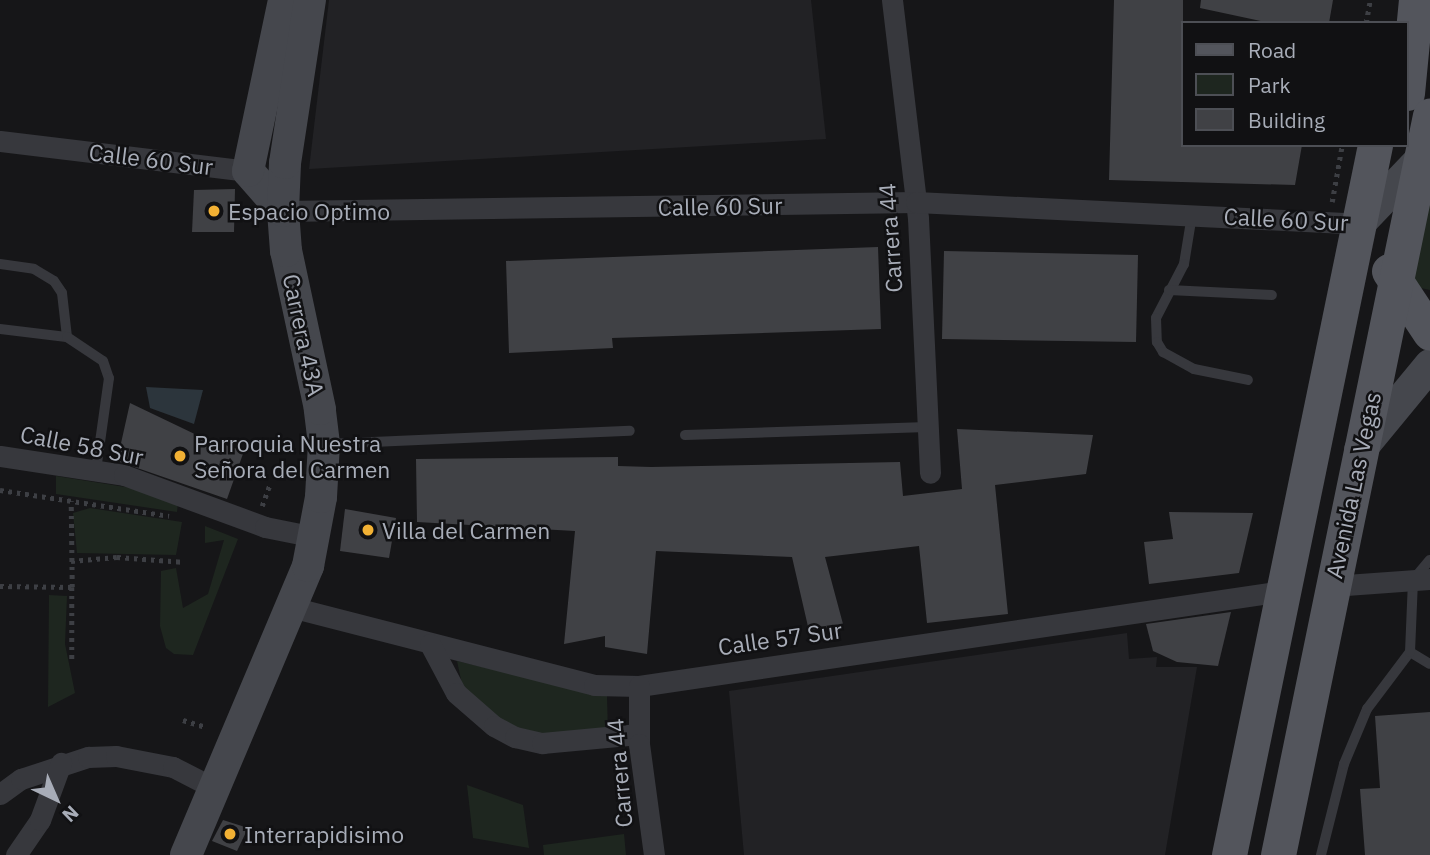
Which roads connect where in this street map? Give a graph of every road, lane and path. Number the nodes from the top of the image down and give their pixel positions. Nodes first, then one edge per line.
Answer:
1 (285, 0) edge
2 (310, 0) edge
3 (892, 0) edge
4 (1370, 0) edge
5 (1404, 0) edge
6 (1416, 0) edge
7 (1366, 21) edge
8 (1399, 21) edge
9 (1409, 74) edge
10 (1409, 96) edge
11 (1430, 104) edge
12 (1430, 115) edge
13 (0, 141) edge
14 (1342, 147) edge
15 (1375, 147) edge
16 (1426, 157) edge
17 (248, 171) junction
18 (1335, 181) dead end
19 (916, 202) junction
20 (283, 211) junction
21 (1192, 215) junction
22 (1359, 224) junction
23 (0, 264) edge
24 (1395, 281) junction
25 (1169, 290) junction
26 (1272, 295) dead end
27 (0, 329) edge
28 (67, 337) junction
29 (1426, 346) edge
30 (1248, 380) dead end
31 (927, 427) junction
32 (629, 431) dead end
33 (685, 435) dead end
34 (324, 444) junction
35 (1360, 450) junction
36 (0, 456) edge
37 (96, 470) junction
38 (930, 473) dead end
39 (0, 490) edge
40 (71, 501) junction
41 (178, 518) dead end
42 (315, 537) junction
43 (1430, 560) edge
44 (71, 561) junction
45 (185, 562) dead end
46 (1424, 578) edge
47 (0, 586) edge
48 (1332, 586) junction
49 (72, 587) junction
50 (1283, 591) junction
51 (291, 607) junction
52 (430, 644) junction
53 (1410, 652) junction
54 (72, 662) dead end
55 (1430, 664) edge
56 (639, 685) junction
57 (183, 720) dead end
58 (206, 727) dead end
59 (639, 734) junction
60 (61, 763) junction
61 (212, 787) junction
62 (0, 794) edge
63 (16, 855) edge
64 (186, 855) edge
65 (654, 855) edge
66 (1228, 855) edge
67 (1278, 855) edge
68 (1321, 855) edge

1 - 17 main road
2 - 20 main road, Carrera 43A
3 - 19 street, Carrera 44
4 - 7 path
5 - 8 main road
6 - 9 main road
10 - 11 main road
12 - 16 main road, Avenida Las Vegas
13 - 17 street, Calle 60 Sur
14 - 18 path
15 - 22 main road, Avenida Las Vegas
16 - 22 main road, Calle 60 Sur
16 - 24 main road, Avenida Las Vegas
17 - 20 main road
19 - 20 street, Calle 60 Sur
19 - 21 street, Calle 60 Sur
19 - 31 street, Carrera 44
20 - 34 main road, Carrera 43A
21 - 22 street, Calle 60 Sur
21 - 25 lane
22 - 24 main road
22 - 50 main road, Avenida Las Vegas
23 - 28 lane
24 - 29 main road
24 - 35 main road, Avenida Las Vegas
25 - 26 lane
25 - 30 lane
27 - 28 lane
28 - 37 lane
29 - 35 main road
31 - 33 lane
31 - 38 street, Carrera 44
32 - 34 lane
34 - 42 main road, Carrera 43A
35 - 48 main road, Avenida Las Vegas
36 - 37 street, Calle 58 Sur
37 - 42 street, Calle 58 Sur
39 - 40 path
40 - 41 path
40 - 44 path
42 - 51 main road, Carrera 43A
43 - 46 lane
44 - 45 path
44 - 49 path
46 - 48 street
46 - 53 lane
47 - 49 path
48 - 67 main road, Avenida Las Vegas
49 - 54 path
50 - 56 street, Calle 57 Sur
50 - 66 main road, Avenida Las Vegas
51 - 52 street, Calle 57 Sur
51 - 61 main road, Carrera 43A
52 - 56 street, Calle 57 Sur
52 - 59 street
53 - 55 lane
53 - 68 lane
56 - 59 street, Carrera 44
57 - 58 path
59 - 65 street, Carrera 44
60 - 61 street
60 - 62 street
60 - 63 street
61 - 64 main road, Carrera 43A

